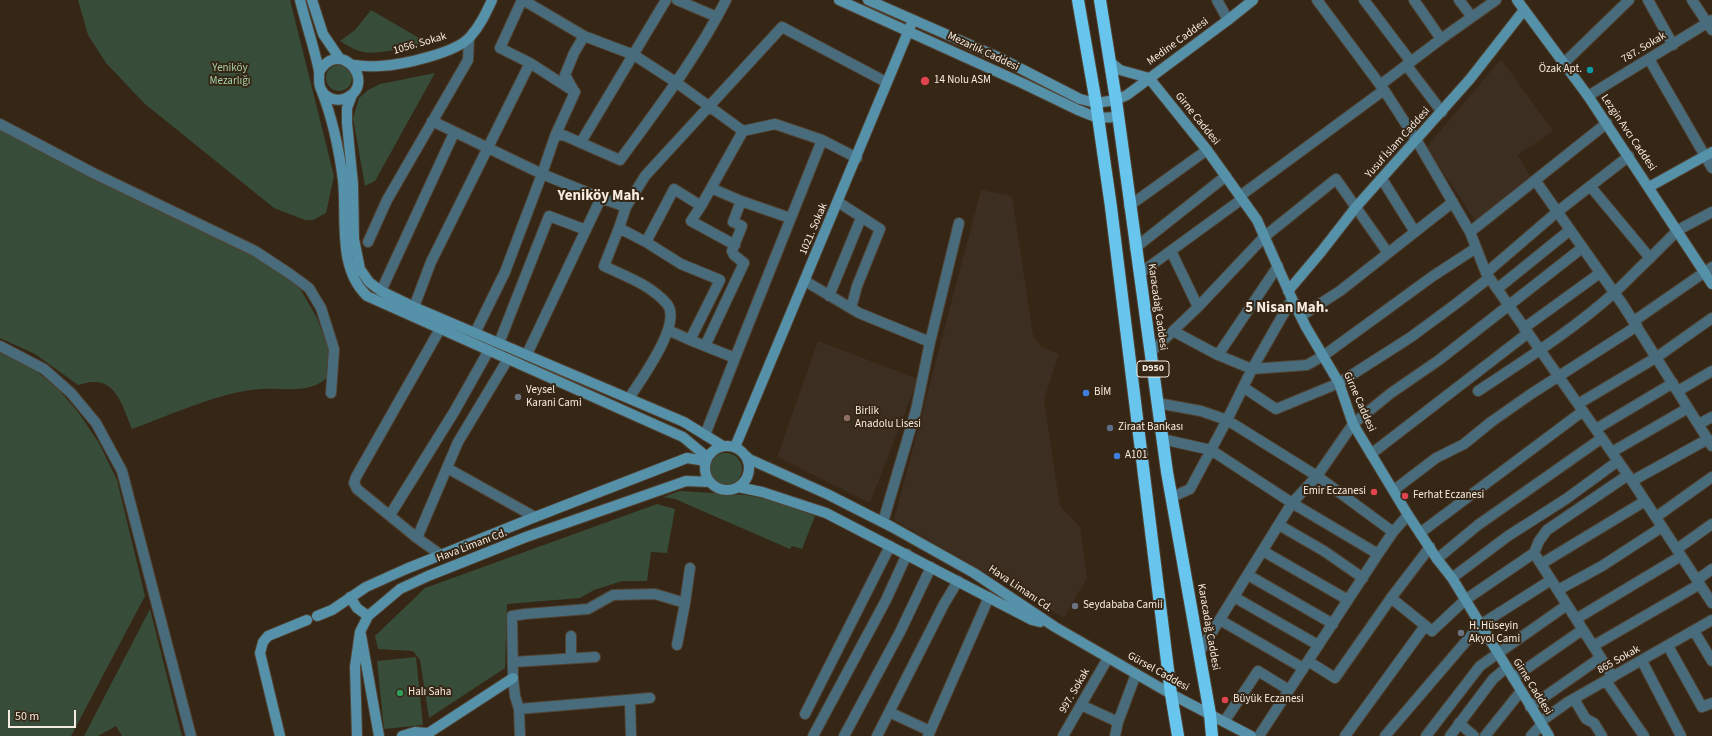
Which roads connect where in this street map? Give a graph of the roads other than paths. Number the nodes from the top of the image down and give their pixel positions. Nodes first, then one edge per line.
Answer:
1 (300, 0) edge
2 (312, 0) edge
3 (492, 0) edge
4 (523, 0) edge
5 (666, 0) edge
6 (677, 0) edge
7 (726, 0) edge
8 (839, 0) edge
9 (868, 0) edge
10 (1078, 0) edge
11 (1217, 0) edge
12 (1252, 0) edge
13 (1317, 0) edge
14 (1364, 0) edge
15 (1414, 0) edge
16 (1459, 0) edge
17 (1496, 0) edge
18 (1517, 0) edge
19 (1629, 0) edge
20 (1648, 0) edge
21 (1692, 0) edge
22 (1103, 1) edge
23 (1524, 10) junction
24 (717, 17) junction
25 (1472, 17) junction
26 (913, 20) junction
27 (1228, 20) junction
28 (1711, 24) edge
29 (908, 31) junction
30 (584, 36) junction
31 (469, 38) junction
32 (1441, 38) junction
33 (1673, 45) junction
34 (634, 55) junction
35 (1649, 58) junction
36 (340, 59) junction
37 (1110, 62) junction
38 (530, 63) junction
39 (1564, 63) junction
40 (1409, 64) junction
41 (353, 65) junction
42 (379, 67) junction
43 (319, 72) junction
44 (358, 77) junction
45 (1149, 78) junction
46 (886, 82) junction
47 (677, 83) junction
48 (1382, 88) junction
49 (322, 92) junction
50 (575, 92) junction
51 (352, 95) junction
52 (1588, 96) junction
53 (1116, 100) junction
54 (1096, 103) junction
55 (709, 105) junction
56 (1442, 112) junction
57 (1117, 117) junction
58 (1098, 118) junction
59 (432, 121) junction
60 (1607, 123) junction
61 (0, 124) edge
62 (743, 131) junction
63 (454, 133) junction
64 (555, 136) junction
65 (822, 140) junction
66 (1417, 141) junction
67 (581, 142) junction
68 (488, 149) junction
69 (1207, 150) junction
70 (1709, 155) edge
71 (1629, 156) junction
72 (857, 158) junction
73 (1712, 168) edge
74 (542, 174) junction
75 (1226, 176) junction
76 (1382, 180) junction
77 (1535, 180) junction
78 (1590, 186) junction
79 (1649, 187) junction
80 (711, 188) junction
81 (601, 198) junction
82 (1241, 198) junction
83 (741, 201) junction
84 (838, 202) junction
85 (1453, 202) junction
86 (700, 206) junction
87 (1129, 206) junction
88 (626, 207) junction
89 (1356, 207) junction
90 (1557, 212) junction
91 (1712, 212) edge
92 (790, 218) junction
93 (861, 218) junction
94 (959, 223) dead end
95 (619, 228) junction
96 (586, 230) junction
97 (1570, 230) junction
98 (1678, 230) junction
99 (1415, 232) junction
100 (1470, 232) junction
101 (1264, 236) junction
102 (368, 242) dead end
103 (646, 242) junction
104 (735, 244) junction
105 (1135, 248) junction
106 (1476, 248) junction
107 (1582, 248) junction
108 (1171, 251) junction
109 (1388, 253) junction
110 (1650, 258) junction
111 (1278, 266) junction
112 (1708, 269) edge
113 (1600, 273) junction
114 (1139, 274) junction
115 (1487, 276) junction
116 (805, 281) junction
117 (1712, 284) edge
118 (1497, 289) junction
119 (380, 291) junction
120 (1614, 292) junction
121 (1290, 295) junction
122 (829, 296) junction
123 (1508, 305) junction
124 (414, 307) junction
125 (1198, 307) junction
126 (852, 308) junction
127 (1301, 316) junction
128 (1712, 318) edge
129 (1635, 324) junction
130 (440, 329) junction
131 (668, 330) junction
132 (1526, 330) junction
133 (1173, 331) junction
134 (475, 333) junction
135 (690, 340) junction
136 (930, 342) junction
137 (499, 343) junction
138 (0, 346) edge
139 (705, 346) junction
140 (489, 350) junction
141 (1540, 350) junction
142 (1150, 353) junction
143 (527, 354) junction
144 (1218, 355) junction
145 (1323, 356) junction
146 (1657, 357) junction
147 (735, 358) junction
148 (508, 359) junction
149 (1252, 369) junction
150 (1712, 371) edge
151 (1559, 375) junction
152 (1339, 383) junction
153 (1243, 387) junction
154 (1676, 387) junction
155 (1478, 391) dead end
156 (331, 393) dead end
157 (630, 398) junction
158 (1157, 403) junction
159 (1581, 407) junction
160 (1688, 408) junction
161 (1712, 417) edge
162 (1227, 420) junction
163 (1353, 424) junction
164 (1699, 424) junction
165 (1596, 429) junction
166 (705, 435) junction
167 (1602, 438) junction
168 (1162, 439) junction
169 (1710, 442) edge
170 (723, 446) junction
171 (735, 447) junction
172 (1211, 450) junction
173 (1612, 452) junction
174 (1370, 454) junction
175 (746, 456) junction
176 (706, 459) junction
177 (1618, 460) junction
178 (447, 468) junction
179 (1317, 476) junction
180 (1712, 477) edge
181 (1630, 478) junction
182 (710, 482) junction
183 (738, 487) junction
184 (1394, 490) junction
185 (1172, 497) junction
186 (1645, 501) junction
187 (1292, 503) junction
188 (1408, 514) junction
189 (390, 515) junction
190 (535, 516) junction
191 (1656, 517) junction
192 (883, 522) junction
193 (1712, 524) edge
194 (1279, 525) junction
195 (1662, 527) junction
196 (1393, 532) junction
197 (1420, 533) junction
198 (418, 538) junction
199 (890, 546) junction
200 (1430, 547) junction
201 (1263, 551) junction
202 (1679, 552) junction
203 (1534, 553) junction
204 (906, 554) junction
205 (1378, 554) junction
206 (441, 555) junction
207 (1437, 559) junction
208 (1541, 564) junction
209 (931, 567) junction
210 (690, 568) dead end
211 (1712, 569) edge
212 (1248, 575) junction
213 (1363, 578) junction
214 (1452, 578) junction
215 (1551, 580) junction
216 (958, 581) junction
217 (1698, 582) junction
218 (1558, 590) junction
219 (350, 597) junction
220 (989, 597) junction
221 (1234, 597) junction
222 (1391, 598) junction
223 (1348, 600) junction
224 (1465, 600) junction
225 (685, 603) junction
226 (1712, 603) edge
227 (1567, 605) junction
228 (317, 616) dead end
229 (368, 616) junction
230 (307, 620) dead end
231 (1220, 620) junction
232 (1576, 620) junction
233 (1712, 620) edge
234 (1333, 624) junction
235 (1480, 625) junction
236 (1425, 626) junction
237 (1055, 627) junction
238 (1582, 630) junction
239 (1694, 631) junction
240 (360, 632) junction
241 (571, 636) dead end
242 (677, 644) dead end
243 (1318, 645) junction
244 (1593, 646) junction
245 (1668, 646) junction
246 (1199, 653) junction
247 (1497, 653) junction
248 (571, 657) junction
249 (595, 657) dead end
250 (1108, 658) junction
251 (1600, 658) junction
252 (1642, 661) junction
253 (1712, 661) edge
254 (513, 662) junction
255 (1306, 665) junction
256 (1506, 668) junction
257 (1136, 674) junction
258 (513, 678) junction
259 (1513, 678) junction
260 (1609, 679) junction
261 (1289, 690) junction
262 (1521, 691) junction
263 (1171, 694) junction
264 (650, 698) dead end
265 (1574, 699) junction
266 (630, 701) junction
267 (1712, 703) edge
268 (1081, 705) junction
269 (1530, 707) junction
270 (519, 709) junction
271 (889, 712) junction
272 (805, 714) dead end
273 (1210, 714) junction
274 (1118, 722) junction
275 (1224, 722) junction
276 (1541, 723) junction
277 (1459, 724) junction
278 (425, 734) edge
279 (929, 734) edge
280 (191, 736) edge
281 (280, 736) edge
282 (357, 736) edge
283 (380, 736) edge
284 (402, 736) edge
285 (520, 736) edge
286 (631, 736) edge
287 (813, 736) edge
288 (844, 736) edge
289 (877, 736) edge
290 (1063, 736) edge
291 (1115, 736) edge
292 (1178, 736) edge
293 (1212, 736) edge
294 (1251, 736) edge
295 (1259, 736) edge
296 (1345, 736) edge
297 (1385, 736) edge
298 (1426, 736) edge
299 (1450, 736) edge
300 (1474, 736) edge
301 (1485, 736) edge
302 (1530, 736) edge
303 (1549, 736) edge
304 (1602, 736) edge
305 (1644, 736) edge
306 (1680, 736) edge

1 - 43 street
2 - 36 street
3 - 31 street, 1056. Sokak
4 - 30 street
4 - 38 street
5 - 34 street
6 - 24 street
7 - 24 street
8 - 29 street, Mezarlık Caddesi
9 - 26 street, Mezarlık Caddesi
10 - 54 highway, D950
11 - 27 street
12 - 27 street, Medine Caddesi
13 - 48 street
14 - 40 street
15 - 32 street
16 - 25 street
17 - 25 street
18 - 23 street, Lezgin Avcı Caddesi
19 - 39 street
20 - 33 street
21 - 28 street
22 - 37 highway, Karacadağ Caddesi / D950
23 - 39 street, Lezgin Avcı Caddesi
23 - 56 street, Yusuf İslam Caddesi
24 - 47 street
25 - 32 street
26 - 29 street, 1021. Sokak
26 - 54 street, Mezarlık Caddesi
27 - 45 street, Medine Caddesi
28 - 33 street, 787. Sokak
29 - 46 street, 1021. Sokak
29 - 58 street, Mezarlık Caddesi
30 - 34 street
30 - 50 street
31 - 42 street, 1056. Sokak
31 - 59 street
32 - 40 street
33 - 35 street, 787. Sokak
34 - 47 street
34 - 67 street
35 - 52 street, 787. Sokak
35 - 70 street
36 - 41 street
36 - 43 street
37 - 45 street
37 - 53 highway, Karacadağ Caddesi / D950
38 - 50 street
38 - 68 street
39 - 52 street, Lezgin Avcı Caddesi
40 - 48 street
40 - 56 street
41 - 42 street
41 - 44 street
42 - 44 street
43 - 49 street
44 - 51 street
45 - 53 street, Medine Caddesi
45 - 69 street, Girne Caddesi
46 - 55 street
46 - 72 street, 1021. Sokak
47 - 55 street
47 - 67 street
48 - 66 street
48 - 82 street
49 - 51 street
49 - 130 street
50 - 64 street
51 - 119 street
52 - 60 street, Lezgin Avcı Caddesi
53 - 54 street, Mezarlık Caddesi
53 - 57 highway, Karacadağ Caddesi / D950
54 - 58 highway, D950
55 - 62 street
55 - 88 street
56 - 66 street, Yusuf İslam Caddesi
57 - 58 street, Mezarlık Caddesi
57 - 87 highway, Karacadağ Caddesi / D950
58 - 263 highway, D950
59 - 63 street
59 - 102 street
60 - 71 street, Lezgin Avcı Caddesi
60 - 77 street
61 - 156 street
62 - 65 street
62 - 80 street
63 - 68 street
63 - 119 street
64 - 67 street
64 - 74 street
65 - 72 street
65 - 92 street
66 - 76 street, Yusuf İslam Caddesi
66 - 85 street
68 - 74 street
68 - 124 street
69 - 75 street, Girne Caddesi
69 - 87 street
70 - 73 street
70 - 79 street
71 - 78 street
71 - 79 street, Lezgin Avcı Caddesi
72 - 84 street, 1021. Sokak
74 - 81 street
74 - 134 street
75 - 82 street, Girne Caddesi
75 - 105 street
76 - 89 street, Yusuf İslam Caddesi
76 - 99 street
77 - 90 street
77 - 100 street
78 - 90 street
78 - 110 street
79 - 98 street, Lezgin Avcı Caddesi
80 - 83 street
80 - 86 street
81 - 88 street
81 - 96 street
82 - 101 street, Girne Caddesi
82 - 108 street
83 - 92 street
83 - 104 street
84 - 93 street
84 - 116 street, 1021. Sokak
85 - 99 street
85 - 100 street
86 - 103 street
86 - 104 street
87 - 105 highway, Karacadağ Caddesi / D950
88 - 95 street
89 - 101 street
89 - 109 street
89 - 121 street, Yusuf İslam Caddesi
90 - 97 street
90 - 115 street
91 - 98 street
92 - 147 street
93 - 122 street
93 - 126 street
94 - 136 street
95 - 103 street
95 - 131 street
96 - 137 street
96 - 143 street
97 - 107 street
97 - 118 street
98 - 110 street
98 - 112 street, Lezgin Avcı Caddesi
99 - 109 street
100 - 106 street
101 - 111 street, Girne Caddesi
101 - 125 street
103 - 135 street
104 - 139 street
105 - 114 highway, Karacadağ Caddesi / D950
106 - 115 street
106 - 145 street
107 - 113 street
107 - 123 street
108 - 114 street
108 - 125 street
109 - 127 street
110 - 120 street
111 - 121 street, Girne Caddesi
111 - 144 street
112 - 117 street, Lezgin Avcı Caddesi
112 - 129 street
113 - 120 street
113 - 132 street
114 - 142 highway, Karacadağ Caddesi / D950
115 - 118 street
115 - 152 street
116 - 122 street
116 - 171 street, 1021. Sokak
118 - 123 street
119 - 124 street
120 - 129 street
120 - 141 street
121 - 127 street, Girne Caddesi
121 - 149 street
122 - 126 street
123 - 132 street
123 - 163 street
124 - 134 street
125 - 133 street
126 - 136 street
127 - 145 street, Girne Caddesi
128 - 146 street
129 - 146 street
129 - 151 street
130 - 140 street
130 - 189 street
131 - 135 street
131 - 157 street
132 - 141 street
132 - 174 street
133 - 142 street
133 - 144 street
134 - 137 street
135 - 139 street
136 - 192 street
137 - 143 street
138 - 280 street
139 - 147 street
140 - 148 street
140 - 189 street
141 - 151 street
141 - 155 street
142 - 158 highway, Karacadağ Caddesi / D950
143 - 157 street
144 - 149 street
145 - 149 street
145 - 152 street, Girne Caddesi
146 - 154 street
146 - 159 street
147 - 166 street
148 - 176 street
148 - 178 street
149 - 153 street
150 - 154 street
151 - 159 street
151 - 184 street
152 - 153 street
152 - 163 street, Girne Caddesi
153 - 162 street
154 - 160 street
154 - 165 street
157 - 166 street
158 - 162 street
158 - 168 highway, Karacadağ Caddesi / D950
159 - 165 street
159 - 197 street
160 - 164 street
160 - 173 street
161 - 164 street
162 - 172 street
162 - 179 street
163 - 174 street, Girne Caddesi
163 - 179 street
164 - 169 street
165 - 167 street
166 - 170 street
167 - 173 street
167 - 207 street
168 - 172 street
168 - 185 highway, Karacadağ Caddesi / D950
169 - 181 street
170 - 171 street
170 - 176 street
171 - 175 street
172 - 185 street
172 - 187 street
173 - 177 street
174 - 184 street, Girne Caddesi
175 - 183 street
175 - 192 street, Hava Limanı Cd.
176 - 182 street
176 - 190 street, Hava Limanı Cd.
177 - 181 street
177 - 214 street
178 - 190 street
178 - 198 street
179 - 187 street
179 - 196 street
180 - 191 street
181 - 186 street
181 - 203 street
182 - 183 street
182 - 229 street, Hava Limanı Cd.
183 - 199 street, Hava Limanı Cd.
184 - 188 street, Girne Caddesi
185 - 246 highway, Karacadağ Caddesi / D950
186 - 191 street
186 - 208 street
187 - 194 street
187 - 205 street
188 - 196 street
188 - 197 street, Girne Caddesi
189 - 198 street
190 - 206 street, Hava Limanı Cd.
191 - 195 street
192 - 237 street, Hava Limanı Cd.
193 - 202 street
194 - 201 street
194 - 213 street
195 - 202 street
195 - 218 street
196 - 205 street
197 - 200 street, Girne Caddesi
198 - 206 street
199 - 204 street, Hava Limanı Cd.
199 - 272 street
200 - 207 street, Girne Caddesi
200 - 222 street
201 - 212 street
201 - 223 street
202 - 217 street
202 - 232 street
203 - 208 street
203 - 224 street
204 - 209 street, Hava Limanı Cd.
204 - 287 street
205 - 213 street
206 - 219 street, Hava Limanı Cd.
207 - 214 street, Girne Caddesi
208 - 215 street
209 - 216 street, Hava Limanı Cd.
209 - 288 street
210 - 225 street
211 - 217 street
212 - 221 street
212 - 234 street
213 - 223 street
214 - 224 street, Girne Caddesi
215 - 218 street
215 - 235 street
216 - 220 street, Hava Limanı Cd.
216 - 271 street
217 - 226 street
217 - 244 street
218 - 227 street
219 - 228 street, Hava Limanı Cd.
219 - 229 street
220 - 237 street, Hava Limanı Cd.
220 - 279 street
221 - 231 street
221 - 243 street
222 - 236 street
222 - 255 street
223 - 234 street
224 - 235 street, Girne Caddesi
224 - 236 street
225 - 242 street
225 - 254 street
227 - 232 street
227 - 247 street
229 - 240 street, Hava Limanı Cd.
230 - 281 street
231 - 246 street
231 - 255 street
232 - 238 street
233 - 239 street, 865 Sokak
234 - 243 street
235 - 247 street, Girne Caddesi
235 - 297 street
236 - 296 street
237 - 250 street, Gürsel Caddesi
238 - 244 street
238 - 259 street
239 - 245 street, 865 Sokak
239 - 253 street
240 - 282 street, Hava Limanı Cd.
240 - 283 street
241 - 248 street
243 - 255 street
244 - 251 street
245 - 252 street, 865 Sokak
245 - 267 street
246 - 273 highway, Karacadağ Caddesi / D950
247 - 256 street, Girne Caddesi
247 - 298 street
248 - 249 street
248 - 254 street
250 - 257 street, Gürsel Caddesi
250 - 268 street, 997. Sokak
251 - 260 street
251 - 269 street
252 - 260 street, 865 Sokak
252 - 306 street
254 - 258 street
255 - 261 street
256 - 259 street, Girne Caddesi
256 - 277 street
257 - 263 street, Gürsel Caddesi
257 - 274 street
258 - 270 street
258 - 278 street
259 - 262 street, Girne Caddesi
260 - 265 street, 865 Sokak
260 - 305 street
261 - 275 street
261 - 295 street
262 - 269 street, Girne Caddesi
262 - 301 street
263 - 273 street, Gürsel Caddesi
263 - 292 highway, D950
264 - 266 street
265 - 276 street, 865 Sokak
265 - 304 street
266 - 270 street
266 - 286 street
268 - 274 street
268 - 290 street, 997. Sokak
269 - 276 street, Girne Caddesi
270 - 285 street
271 - 279 street
271 - 289 street
273 - 275 street, Gürsel Caddesi
273 - 293 highway, Karacadağ Caddesi / D950
274 - 291 street
275 - 294 street, Gürsel Caddesi
276 - 302 street, 865 Sokak
276 - 303 street, Girne Caddesi
277 - 299 street
277 - 300 street
278 - 284 street

